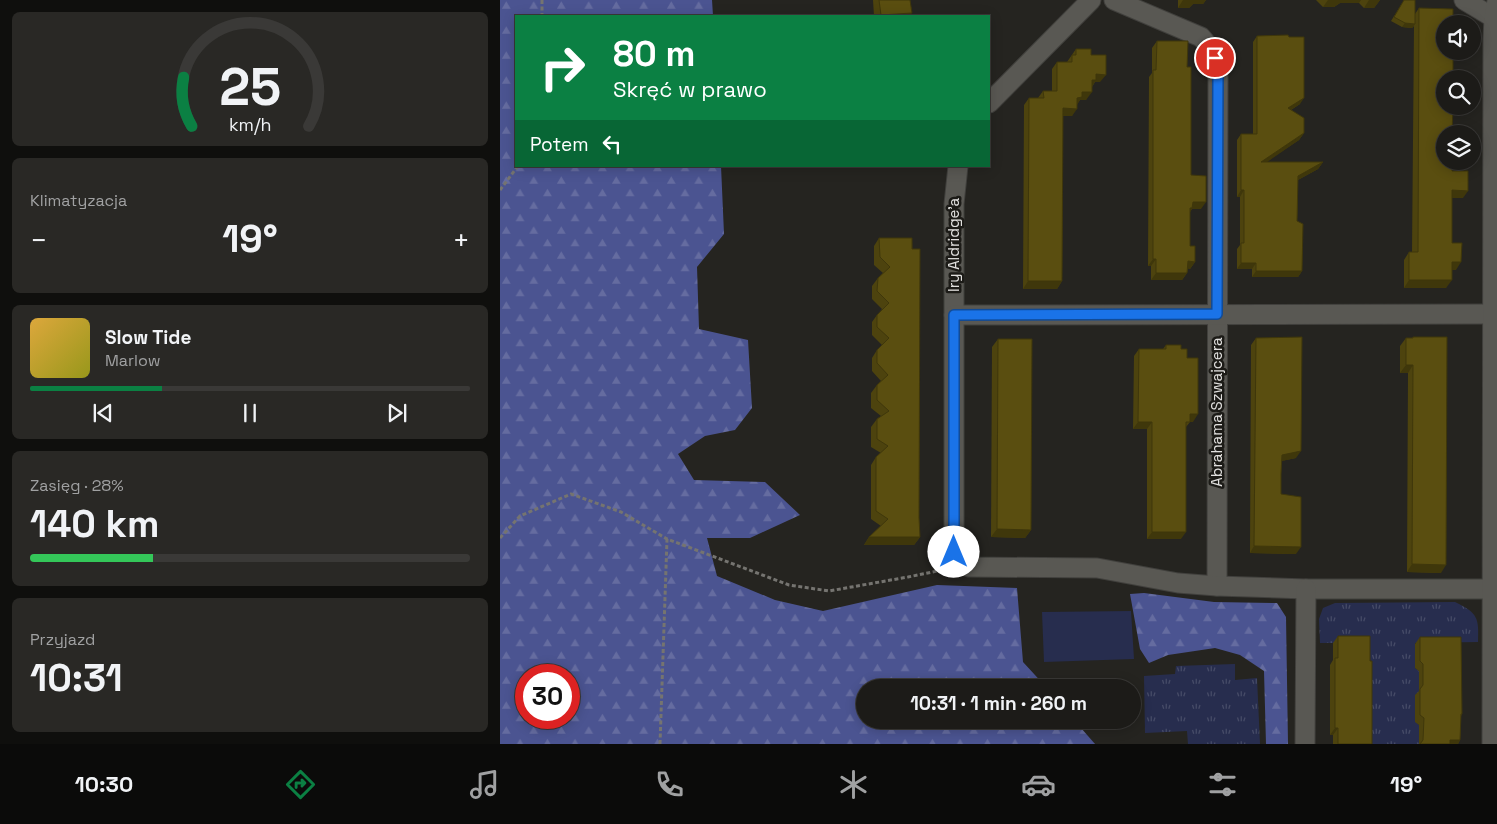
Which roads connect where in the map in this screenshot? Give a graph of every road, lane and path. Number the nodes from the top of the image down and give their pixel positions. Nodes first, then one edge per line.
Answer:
1 (542, 0) edge
2 (1091, 0) edge
3 (1114, 0) edge
4 (1464, 0) edge
5 (1495, 10) edge
6 (542, 15) edge
7 (990, 103) edge
8 (517, 167) edge
9 (958, 167) edge
10 (500, 190) edge
11 (1217, 314) junction
12 (1495, 314) edge
13 (954, 315) junction
14 (500, 538) edge
15 (667, 539) junction
16 (960, 562) junction
17 (1216, 586) junction
18 (1306, 589) junction
19 (1494, 589) edge
20 (660, 744) edge
21 (1305, 744) edge
22 (1492, 744) edge

1 - 6 path
2 - 7 street
3 - 11 street, Abrahama Szwajcera
4 - 5 street
5 - 12 street
8 - 10 path
9 - 13 street, Iry Aldridge’a
11 - 12 street
11 - 13 street
11 - 17 street, Abrahama Szwajcera
12 - 19 street
13 - 16 street, Iry Aldridge’a
14 - 15 path
15 - 16 path
15 - 20 path
16 - 17 street
17 - 18 street
18 - 19 street
18 - 21 street
19 - 22 street

